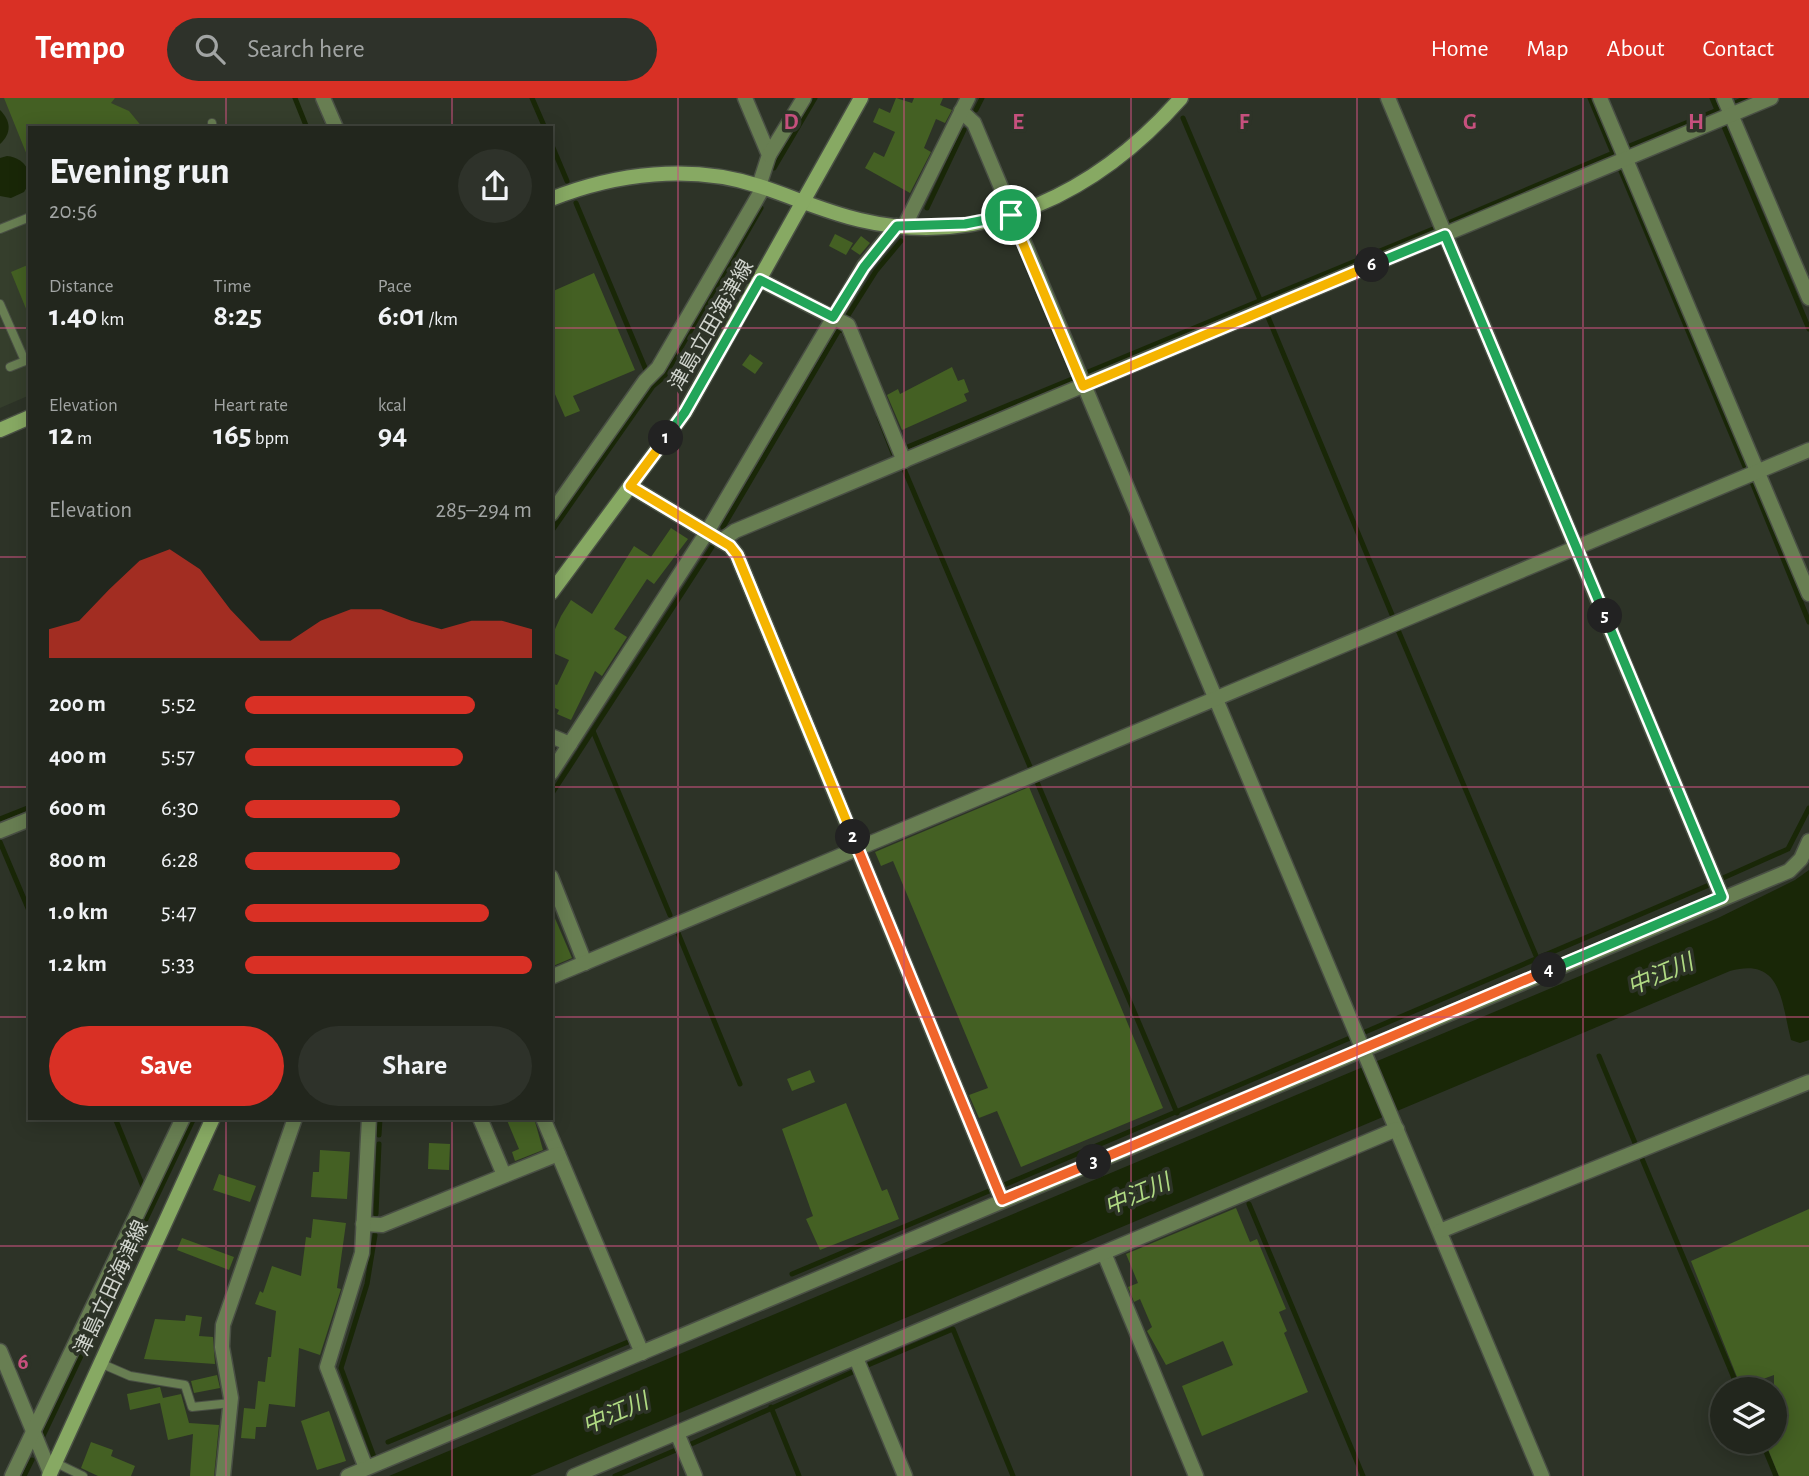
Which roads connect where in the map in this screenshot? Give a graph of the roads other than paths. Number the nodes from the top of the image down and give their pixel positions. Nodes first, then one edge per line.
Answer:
1 (323, 98) edge
2 (746, 98) edge
3 (804, 98) edge
4 (862, 98) edge
5 (968, 98) edge
6 (1180, 98) edge
7 (1388, 98) edge
8 (1600, 98) edge
9 (1724, 98) edge
10 (1771, 98) edge
11 (961, 111) junction
12 (1725, 117) junction
13 (334, 126) edge
14 (769, 155) junction
15 (1626, 159) junction
16 (761, 187) junction
17 (553, 198) edge
18 (804, 204) junction
19 (1011, 215) junction
20 (28, 218) edge
21 (900, 226) junction
22 (0, 229) edge
23 (1445, 235) junction
24 (760, 280) junction
25 (1809, 298) edge
26 (0, 304) edge
27 (833, 317) junction
28 (9, 326) junction
29 (0, 330) edge
30 (27, 360) edge
31 (10, 367) dead end
32 (1083, 386) junction
33 (28, 418) edge
34 (0, 430) edge
35 (1809, 450) edge
36 (904, 461) junction
37 (1757, 471) junction
38 (630, 486) junction
39 (553, 511) edge
40 (707, 532) junction
41 (721, 541) junction
42 (1577, 548) junction
43 (553, 590) edge
44 (1809, 594) edge
45 (1216, 700) junction
46 (553, 737) edge
47 (570, 744) junction
48 (553, 770) edge
49 (28, 820) edge
50 (0, 831) edge
51 (1809, 841) edge
52 (858, 850) junction
53 (553, 882) edge
54 (1722, 897) junction
55 (585, 963) junction
56 (553, 976) edge
57 (1365, 1054) junction
58 (1809, 1083) edge
59 (182, 1120) edge
60 (212, 1120) edge
61 (294, 1120) edge
62 (369, 1120) edge
63 (481, 1120) edge
64 (544, 1120) edge
65 (1395, 1124) junction
66 (558, 1154) junction
67 (504, 1175) junction
68 (1002, 1200) junction
69 (363, 1224) junction
70 (1440, 1231) junction
71 (1104, 1253) junction
72 (0, 1351) edge
73 (642, 1353) junction
74 (856, 1358) junction
75 (100, 1363) junction
76 (231, 1403) junction
77 (34, 1432) junction
78 (677, 1433) junction
79 (366, 1468) junction
80 (51, 1470) edge
81 (12, 1476) edge
82 (83, 1476) edge
83 (223, 1476) edge
84 (348, 1476) edge
85 (574, 1476) edge
86 (695, 1476) edge
87 (905, 1476) edge
88 (1196, 1476) edge
89 (1542, 1476) edge

1 - 13 street
2 - 14 street
3 - 14 street
4 - 18 street, 津島立田海津線
5 - 11 street
6 - 19 street
7 - 23 street
8 - 15 street
9 - 12 street
10 - 12 street
11 - 19 street
11 - 21 street
12 - 15 street
12 - 25 street
14 - 16 street
15 - 23 street
15 - 37 street
16 - 17 street
16 - 18 street
16 - 39 street
18 - 21 street
18 - 24 street, 津島立田海津線
19 - 21 street
19 - 32 street
20 - 22 lane
21 - 27 street
23 - 32 street
23 - 42 street
24 - 27 street
24 - 38 street, 津島立田海津線
26 - 28 lane
27 - 36 street
27 - 40 street
28 - 29 lane
28 - 30 lane
30 - 31 lane
32 - 36 street
32 - 45 street
33 - 34 street
35 - 37 street
36 - 41 street
37 - 42 street
37 - 44 street
38 - 40 street
38 - 43 street, 津島立田海津線
40 - 41 street
40 - 47 street
41 - 52 street
42 - 45 street
42 - 54 street
45 - 52 street
45 - 57 street
46 - 47 street
47 - 48 street
49 - 50 street
51 - 54 street
52 - 55 street
52 - 68 street
53 - 55 street
54 - 57 street
55 - 56 street
57 - 65 street
57 - 68 street
58 - 70 street
59 - 77 street
60 - 75 street, 津島立田海津線
61 - 76 street
62 - 69 street
63 - 67 street
64 - 66 street
65 - 70 street
65 - 71 street
66 - 67 street
66 - 73 street
67 - 69 street
68 - 73 street
69 - 79 street
70 - 89 street
71 - 74 street
71 - 88 street
72 - 77 street
73 - 79 street
74 - 78 street
74 - 87 street
75 - 76 lane
75 - 80 street, 津島立田海津線
76 - 83 street
77 - 80 street
77 - 81 street
78 - 85 street
78 - 86 street
79 - 84 street
80 - 82 lane

